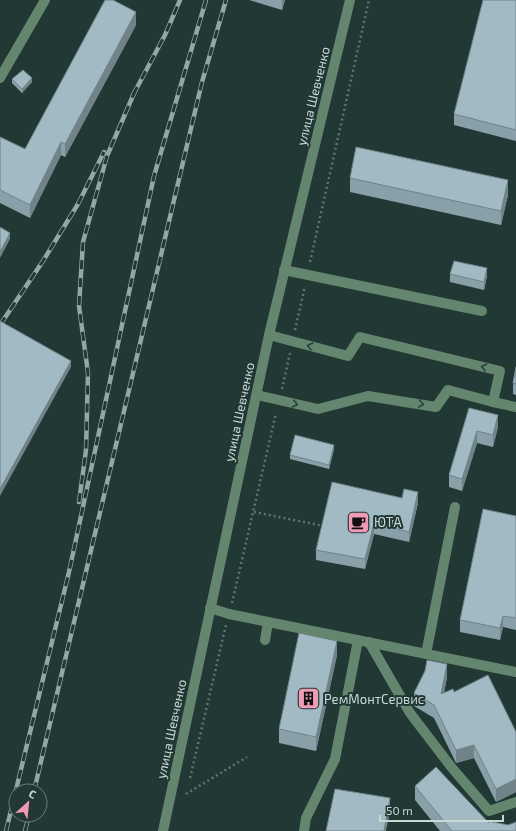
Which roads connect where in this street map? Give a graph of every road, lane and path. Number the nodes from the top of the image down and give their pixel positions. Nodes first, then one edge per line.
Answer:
1 (45, 0) edge
2 (350, 0) edge
3 (369, 0) edge
4 (0, 78) edge
5 (284, 270) junction
6 (307, 275) junction
7 (482, 311) dead end
8 (269, 335) junction
9 (292, 341) junction
10 (257, 395) junction
11 (279, 400) junction
12 (493, 402) junction
13 (516, 407) edge
14 (455, 506) dead end
15 (254, 512) junction
16 (324, 526) edge
17 (210, 608) junction
18 (229, 614) junction
19 (268, 622) junction
20 (265, 640) dead end
21 (358, 640) junction
22 (369, 642) junction
23 (426, 654) junction
24 (516, 672) edge
25 (247, 757) dead end
26 (189, 779) dead end
27 (188, 786) dead end
28 (186, 794) junction
29 (184, 801) dead end
30 (516, 802) edge
31 (163, 831) edge
32 (304, 831) edge

1 - 4 street
2 - 5 street, улица Шевченко
3 - 6 path
5 - 6 street
5 - 8 street, улица Шевченко
6 - 7 street
6 - 9 path
8 - 9 street
8 - 10 street, улица Шевченко
9 - 11 path
12 -> 9 street
10 - 11 street
10 - 17 street, улица Шевченко
11 -> 12 street
11 - 15 path
12 - 13 street
14 - 23 street
15 - 16 path
15 - 18 path
17 - 18 street
17 - 31 street, улица Шевченко
18 - 19 street
18 - 26 path
19 - 20 street
19 - 21 street
21 - 22 street
21 - 32 street
22 - 23 street
22 - 30 street
23 - 24 street
25 - 28 path
27 - 28 path
28 - 29 path

